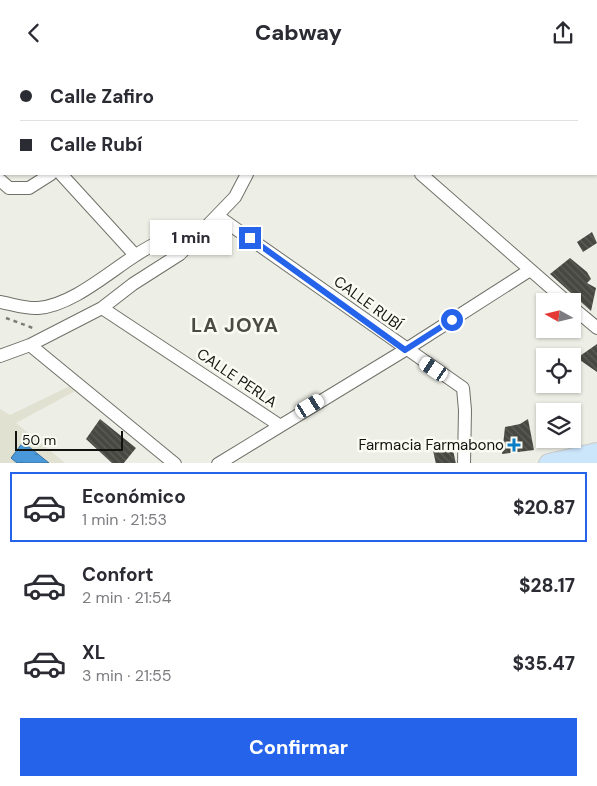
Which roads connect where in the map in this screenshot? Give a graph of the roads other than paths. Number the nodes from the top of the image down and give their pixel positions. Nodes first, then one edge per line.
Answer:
1 (49, 175) edge
2 (62, 175) edge
3 (247, 175) edge
4 (422, 175) edge
5 (0, 180) edge
6 (218, 217) junction
7 (207, 226) junction
8 (135, 255) junction
9 (530, 270) junction
10 (557, 293) edge
11 (0, 302) edge
12 (102, 308) junction
13 (581, 313) edge
14 (596, 323) edge
15 (30, 345) junction
16 (405, 350) junction
17 (0, 357) edge
18 (278, 425) junction
19 (597, 453) edge
20 (175, 463) edge
21 (218, 463) edge
22 (464, 463) edge
23 (549, 463) edge

1 - 5 street
2 - 8 street
3 - 6 street
4 - 9 street
6 - 7 street
6 - 16 street, CALLE RUBÍ
7 - 8 street
7 - 12 street
8 - 11 street
9 - 10 street
9 - 16 street
12 - 15 street
12 - 18 street, CALLE PERLA
13 - 14 street
15 - 17 street
15 - 20 street
16 - 18 street
16 - 22 street, CALLE RUBÍ
18 - 21 street
19 - 23 main road

